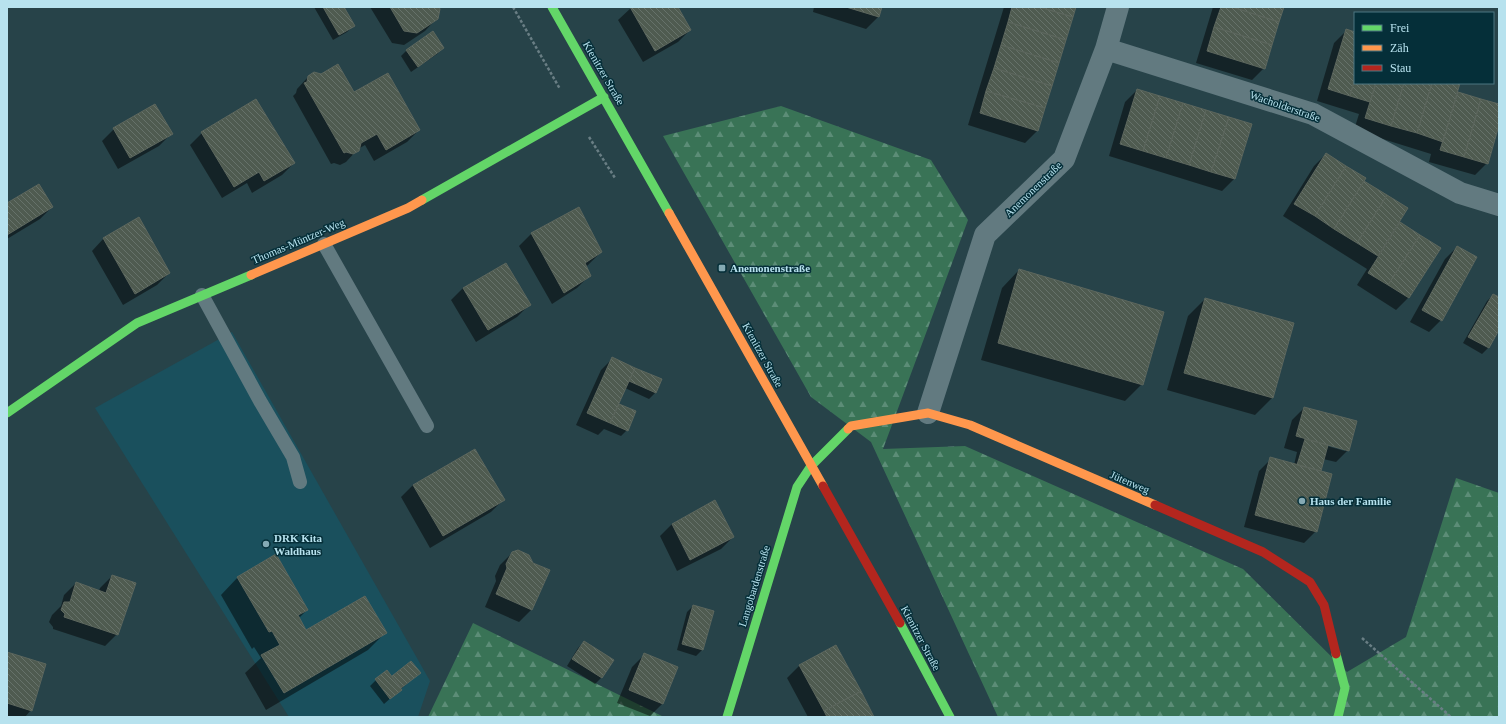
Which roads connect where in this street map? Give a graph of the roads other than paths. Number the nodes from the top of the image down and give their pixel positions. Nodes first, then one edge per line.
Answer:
1 (552, 7) edge
2 (1118, 7) edge
3 (1106, 49) junction
4 (604, 98) junction
5 (1499, 205) edge
6 (324, 244) junction
7 (202, 295) junction
8 (7, 413) edge
9 (928, 413) junction
10 (427, 426) dead end
11 (811, 466) junction
12 (300, 482) dead end
13 (728, 717) edge
14 (950, 717) edge
15 (1338, 717) edge

1 - 4 street, Kienitzer Straße
2 - 3 street, Anemonenstraße
3 - 5 street, Wacholderstraße
3 - 9 street, Anemonenstraße
4 - 6 street, Thomas-Müntzer-Weg
4 - 11 street, Kienitzer Straße
6 - 7 street, Thomas-Müntzer-Weg
6 - 10 lane
7 - 8 street, Thomas-Müntzer-Weg
7 - 12 lane
9 - 11 street, Jütenweg
9 - 15 street, Jütenweg
11 - 13 street, Langobardenstraße
11 - 14 street, Kienitzer Straße

